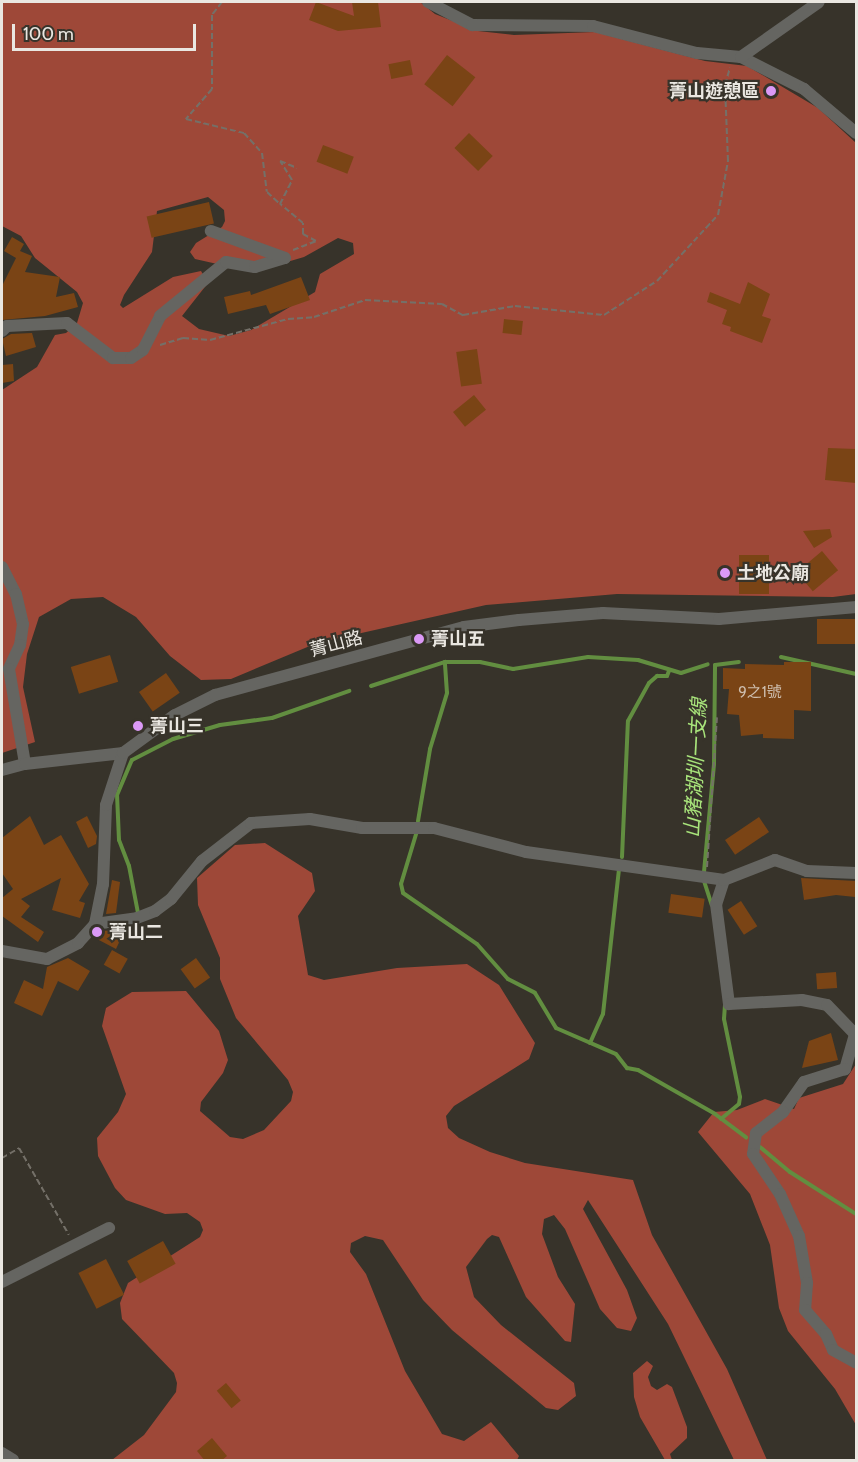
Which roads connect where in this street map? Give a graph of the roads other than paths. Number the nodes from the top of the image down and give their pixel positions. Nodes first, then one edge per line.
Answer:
1 (428, 2) edge
2 (819, 2) edge
3 (737, 56) junction
4 (856, 133) edge
5 (211, 231) dead end
6 (2, 331) edge
7 (2, 567) edge
8 (856, 607) edge
9 (123, 753) junction
10 (25, 764) junction
11 (2, 770) edge
12 (856, 873) edge
13 (724, 880) junction
14 (95, 924) junction
15 (2, 951) edge
16 (856, 1033) edge
17 (109, 1228) dead end
18 (2, 1282) edge
19 (856, 1364) edge
20 (2, 1453) edge
21 (13, 1461) edge

1 - 3 street
2 - 3 street
3 - 4 street
5 - 6 street
7 - 10 street
8 - 9 street, 菁山路
9 - 10 street
9 - 14 street
10 - 11 street
12 - 13 street
13 - 14 street
13 - 16 street
14 - 15 street
16 - 19 street
17 - 18 street
20 - 21 street

